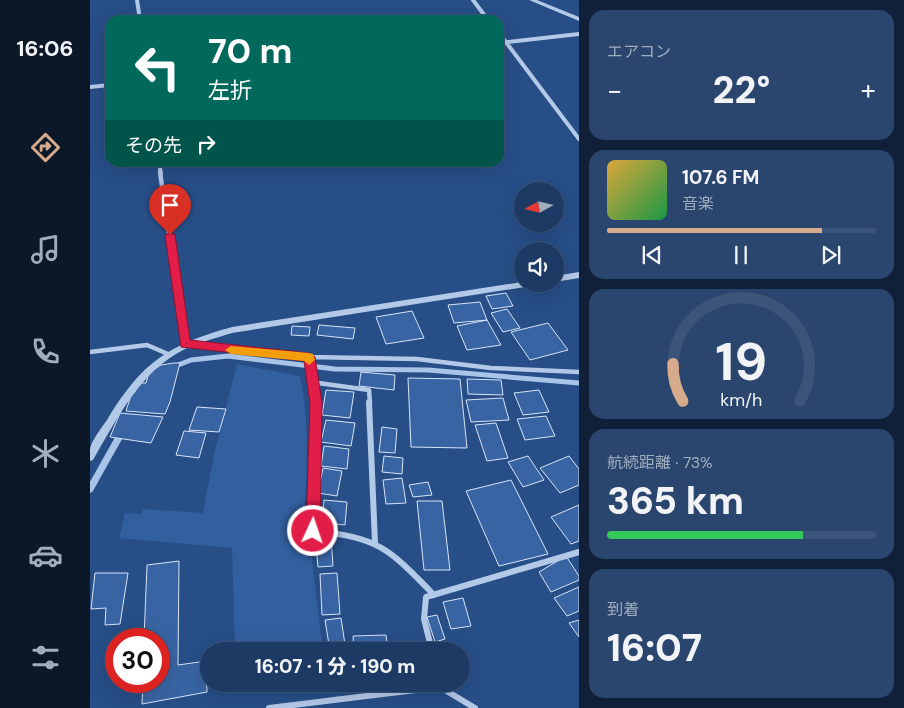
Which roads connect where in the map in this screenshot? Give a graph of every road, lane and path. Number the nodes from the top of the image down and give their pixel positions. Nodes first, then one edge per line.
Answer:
1 (137, 0) edge
2 (473, 0) edge
3 (532, 0) edge
4 (139, 15) edge
5 (484, 15) edge
6 (579, 19) edge
7 (579, 34) edge
8 (504, 39) edge
9 (506, 42) junction
10 (105, 86) edge
11 (90, 87) edge
12 (579, 139) edge
13 (161, 167) edge
14 (579, 275) edge
15 (564, 278) edge
16 (514, 286) edge
17 (185, 344) junction
18 (90, 352) edge
19 (168, 354) junction
20 (309, 360) junction
21 (579, 372) edge
22 (312, 382) junction
23 (90, 457) edge
24 (375, 543) junction
25 (579, 552) edge
26 (434, 595) junction
27 (430, 642) edge
28 (393, 692) edge
29 (450, 692) edge
30 (269, 708) edge
31 (476, 708) edge

1 - 4 street
2 - 5 street
3 - 6 street
7 - 9 street
8 - 9 street
9 - 12 street
10 - 11 street
13 - 17 street
14 - 15 street
16 - 17 street
17 - 19 street
17 - 20 street
18 - 19 street
19 - 23 street
20 - 21 street
20 - 22 street
22 - 24 street
22 - 24 street
24 - 26 street
25 - 26 street
26 - 27 street
28 - 30 street
29 - 31 street

